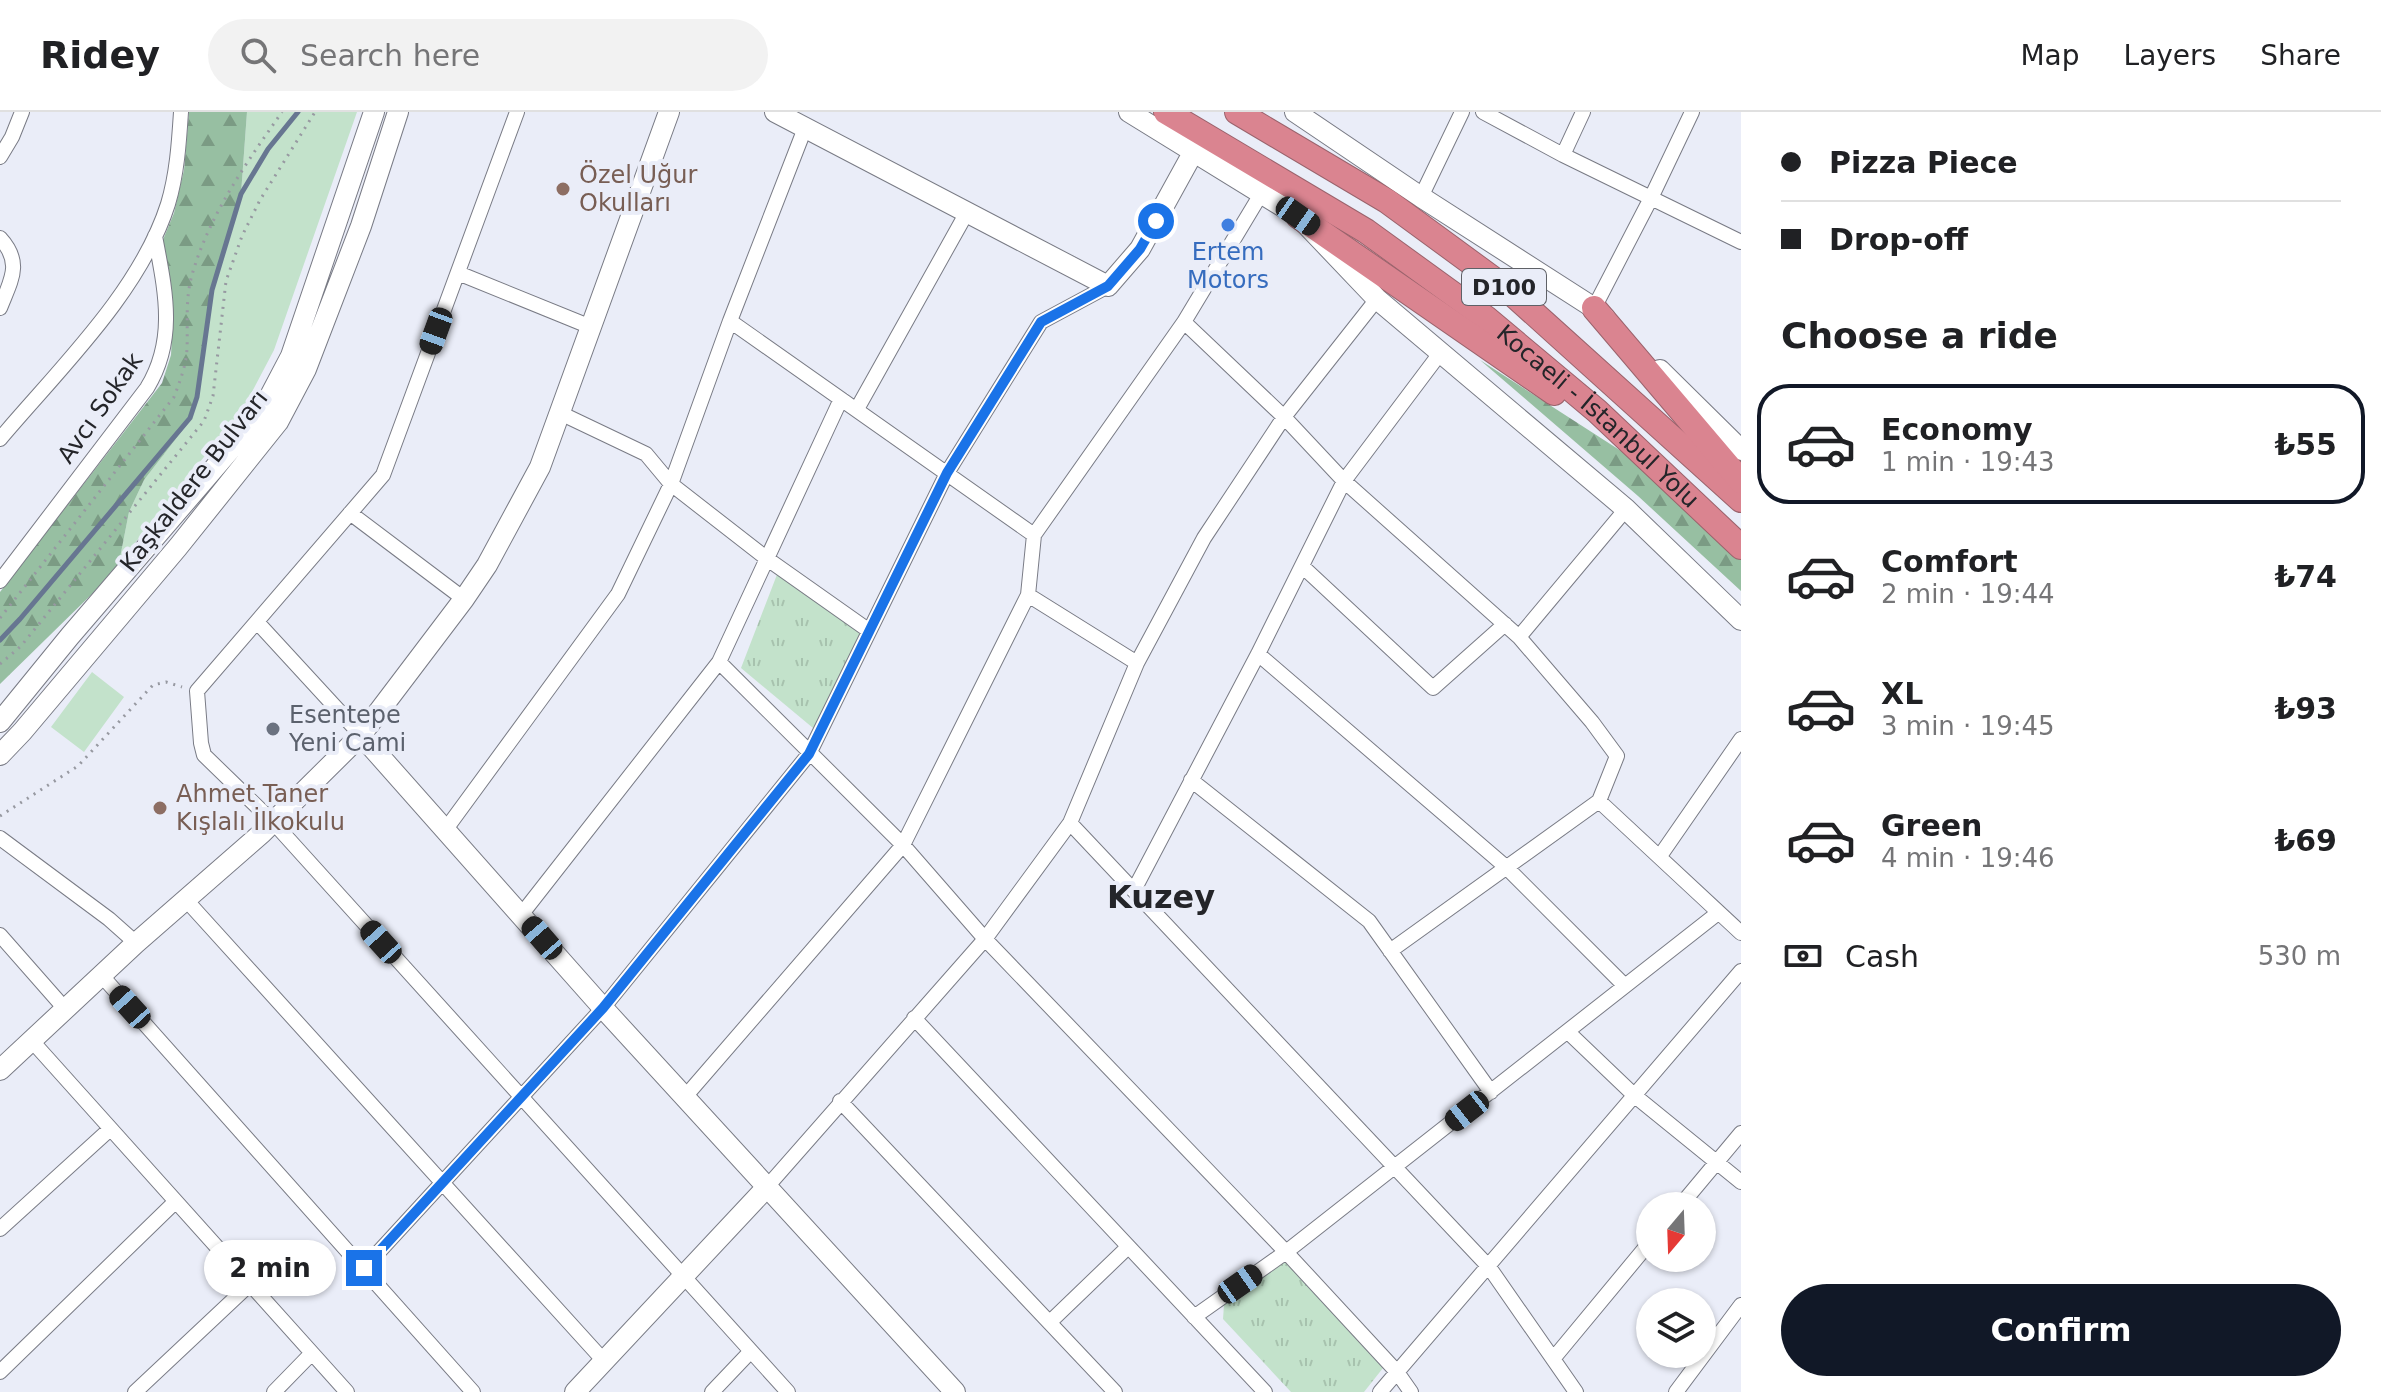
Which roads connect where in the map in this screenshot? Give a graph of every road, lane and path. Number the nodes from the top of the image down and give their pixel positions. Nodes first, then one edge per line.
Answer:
1 (22, 112) edge
2 (181, 112) edge
3 (315, 112) edge
4 (374, 112) edge
5 (398, 112) edge
6 (517, 112) edge
7 (669, 112) edge
8 (775, 112) edge
9 (1129, 112) edge
10 (1166, 112) edge
11 (1237, 112) edge
12 (1295, 112) edge
13 (1462, 112) edge
14 (1483, 112) edge
15 (1583, 112) edge
16 (1692, 112) edge
17 (805, 128) junction
18 (1194, 151) junction
19 (1563, 155) junction
20 (0, 157) edge
21 (1261, 194) junction
22 (1421, 197) junction
23 (1651, 198) junction
24 (966, 214) junction
25 (1298, 216) junction
26 (155, 236) junction
27 (0, 238) edge
28 (1741, 242) edge
29 (458, 273) junction
30 (1108, 286) junction
31 (1377, 299) junction
32 (0, 308) edge
33 (1594, 308) junction
34 (730, 321) junction
35 (1184, 322) junction
36 (591, 327) junction
37 (1441, 352) junction
38 (841, 399) junction
39 (857, 409) junction
40 (560, 413) junction
41 (1284, 417) junction
42 (0, 439) edge
43 (1741, 450) edge
44 (1651, 461) junction
45 (947, 473) junction
46 (1344, 481) junction
47 (1741, 481) edge
48 (671, 484) junction
49 (1741, 500) edge
50 (1626, 509) junction
51 (350, 513) junction
52 (1034, 535) junction
53 (1741, 547) edge
54 (766, 558) junction
55 (1302, 566) junction
56 (0, 581) edge
57 (1028, 595) junction
58 (464, 599) junction
59 (1741, 620) edge
60 (257, 622) junction
61 (1505, 624) junction
62 (868, 630) junction
63 (1519, 637) junction
64 (1258, 654) junction
65 (719, 662) junction
66 (1137, 663) junction
67 (0, 664) edge
68 (197, 691) junction
69 (0, 722) edge
70 (361, 735) junction
71 (1739, 748) edge
72 (809, 754) junction
73 (0, 755) edge
74 (1191, 780) junction
75 (1599, 801) junction
76 (0, 816) edge
77 (273, 822) junction
78 (1070, 823) junction
79 (446, 829) junction
80 (0, 838) edge
81 (903, 845) junction
82 (1660, 856) junction
83 (1506, 867) junction
84 (1134, 890) junction
85 (187, 901) junction
86 (1718, 913) junction
87 (521, 915) junction
88 (1741, 933) edge
89 (0, 935) edge
90 (985, 939) junction
91 (136, 943) junction
92 (1390, 951) junction
93 (1741, 971) edge
94 (102, 976) junction
95 (1624, 985) junction
96 (603, 1008) junction
97 (66, 1010) junction
98 (914, 1018) junction
99 (1568, 1032) junction
100 (32, 1041) junction
101 (0, 1070) edge
102 (1491, 1092) junction
103 (1635, 1096) junction
104 (523, 1097) junction
105 (684, 1098) junction
106 (840, 1101) junction
107 (109, 1130) junction
108 (1741, 1133) edge
109 (1716, 1162) junction
110 (1395, 1167) junction
111 (1741, 1182) edge
112 (443, 1183) junction
113 (766, 1188) junction
114 (1691, 1192) edge
115 (175, 1202) junction
116 (0, 1229) edge
117 (1128, 1247) junction
118 (1286, 1252) junction
119 (1636, 1259) edge
120 (1489, 1267) junction
121 (364, 1268) junction
122 (683, 1277) junction
123 (249, 1285) junction
124 (1741, 1305) edge
125 (1194, 1317) junction
126 (1050, 1322) junction
127 (751, 1351) junction
128 (312, 1353) junction
129 (1553, 1359) junction
130 (604, 1361) junction
131 (0, 1372) edge
132 (1397, 1372) junction
133 (135, 1392) edge
134 (274, 1392) edge
135 (347, 1392) edge
136 (473, 1392) edge
137 (575, 1392) edge
138 (712, 1392) edge
139 (788, 1392) edge
140 (955, 1392) edge
141 (1115, 1392) edge
142 (1265, 1392) edge
143 (1380, 1392) edge
144 (1411, 1392) edge
145 (1576, 1392) edge
146 (1676, 1392) edge

1 - 20 street
2 - 26 street
3 - 67 path
4 - 69 street, Kaşkaldere Bulvarı
5 - 73 street, Kaşkaldere Bulvarı
6 - 29 street
7 - 36 street
8 - 17 street
9 - 18 street
10 - 44 highway, Kocaeli - İstanbul Yolu / D100
11 - 49 highway, D100
12 - 22 street
13 - 22 street
14 - 19 street
15 - 19 street
16 - 23 street
17 - 24 street
17 - 34 street
18 - 21 street
18 - 30 street
19 - 23 street
21 - 25 street
21 - 35 street
22 - 33 street
23 - 28 street
23 - 33 street
24 - 30 street
24 - 39 street
25 - 31 street
25 - 44 highway
26 - 42 street
26 - 56 street, Avcı Sokak
27 - 32 street
29 - 36 street
29 - 51 street
30 - 45 street
31 - 37 street
31 - 41 street
33 - 43 street
33 - 47 highway
34 - 38 street
34 - 48 street
35 - 41 street
35 - 52 street
36 - 40 street
37 - 46 street
37 - 50 street
38 - 39 street
38 - 54 street
39 - 45 street
40 - 48 street
40 - 58 street
41 - 46 street
41 - 66 street
44 - 53 highway, Kocaeli - İstanbul Yolu / D100
45 - 52 street
45 - 62 street
46 - 55 street
46 - 61 street
48 - 54 street
48 - 79 street
50 - 59 street
50 - 63 street
51 - 58 street
51 - 60 street
52 - 57 street
54 - 62 street
54 - 65 street
55 - 61 street
55 - 64 street
57 - 66 street
57 - 81 street
58 - 70 street
60 - 68 street
60 - 70 street
61 - 63 street
62 - 72 street
63 - 75 street
64 - 74 street
64 - 83 street
65 - 72 street
65 - 87 street
66 - 78 street
68 - 76 path
68 - 77 street
70 - 77 street
70 - 79 street
71 - 82 street
72 - 81 street
72 - 96 street
74 - 84 street
74 - 92 street
75 - 82 street
75 - 83 street
77 - 85 street
77 - 104 street
78 - 84 street
78 - 90 street
79 - 87 street
80 - 91 street
81 - 90 street
81 - 105 street
82 - 86 street
83 - 92 street
83 - 95 street
84 - 110 street
85 - 91 street
85 - 112 street
86 - 88 street
86 - 95 street
87 - 96 street
89 - 97 street
90 - 98 street
90 - 118 street
91 - 94 street
92 - 102 street
93 - 103 street
94 - 97 street
94 - 121 street
95 - 99 street
96 - 104 street
96 - 105 street
97 - 100 street
98 - 106 street
98 - 117 street
99 - 102 street
99 - 103 street
100 - 101 street
100 - 107 street
102 - 110 street
103 - 109 street
103 - 120 street
104 - 112 street
104 - 122 street
105 - 113 street
106 - 113 street
106 - 126 street
107 - 115 street
107 - 116 street
108 - 109 street
109 - 111 street
109 - 114 street
110 - 118 street
110 - 120 street
112 - 121 street
112 - 130 street
113 - 122 street
113 - 140 street
115 - 123 street
115 - 131 street
117 - 125 street
117 - 126 street
118 - 125 street
118 - 132 street
119 - 129 street
120 - 129 street
120 - 132 street
121 - 136 street
122 - 127 street
122 - 130 street
123 - 128 street
123 - 133 street
124 - 146 street
125 - 142 street
126 - 141 street
127 - 138 street
127 - 139 street
128 - 134 street
128 - 135 street
129 - 145 street
130 - 137 street
132 - 143 street
132 - 144 street

